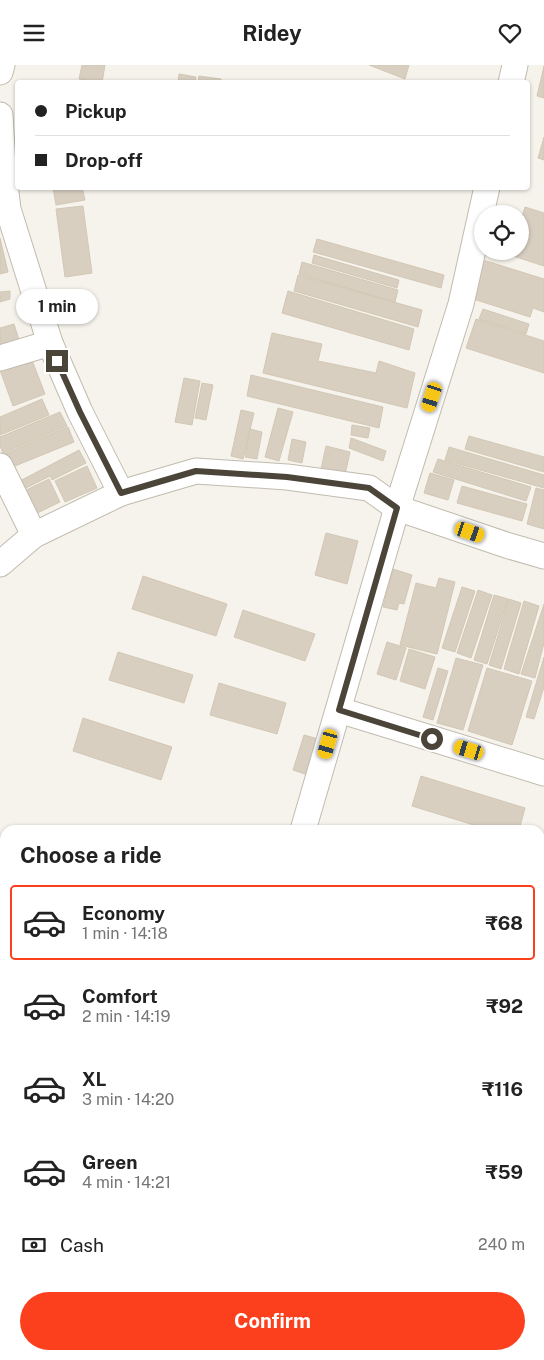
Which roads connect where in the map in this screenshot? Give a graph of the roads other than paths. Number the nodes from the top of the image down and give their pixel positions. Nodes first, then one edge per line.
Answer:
1 (2, 65) edge
2 (515, 65) edge
3 (0, 73) edge
4 (512, 80) edge
5 (0, 115) edge
6 (487, 190) edge
7 (4, 209) edge
8 (50, 343) junction
9 (0, 358) edge
10 (0, 466) edge
11 (121, 493) junction
12 (397, 508) junction
13 (34, 535) junction
14 (544, 556) edge
15 (0, 563) edge
16 (339, 710) junction
17 (544, 773) edge
18 (304, 825) edge

1 - 3 street
2 - 4 street
5 - 7 street
6 - 12 street
7 - 8 street
8 - 9 street
8 - 11 street
10 - 13 street
11 - 12 street
11 - 13 street
12 - 14 street
12 - 16 street
13 - 15 street
16 - 17 street
16 - 18 street

